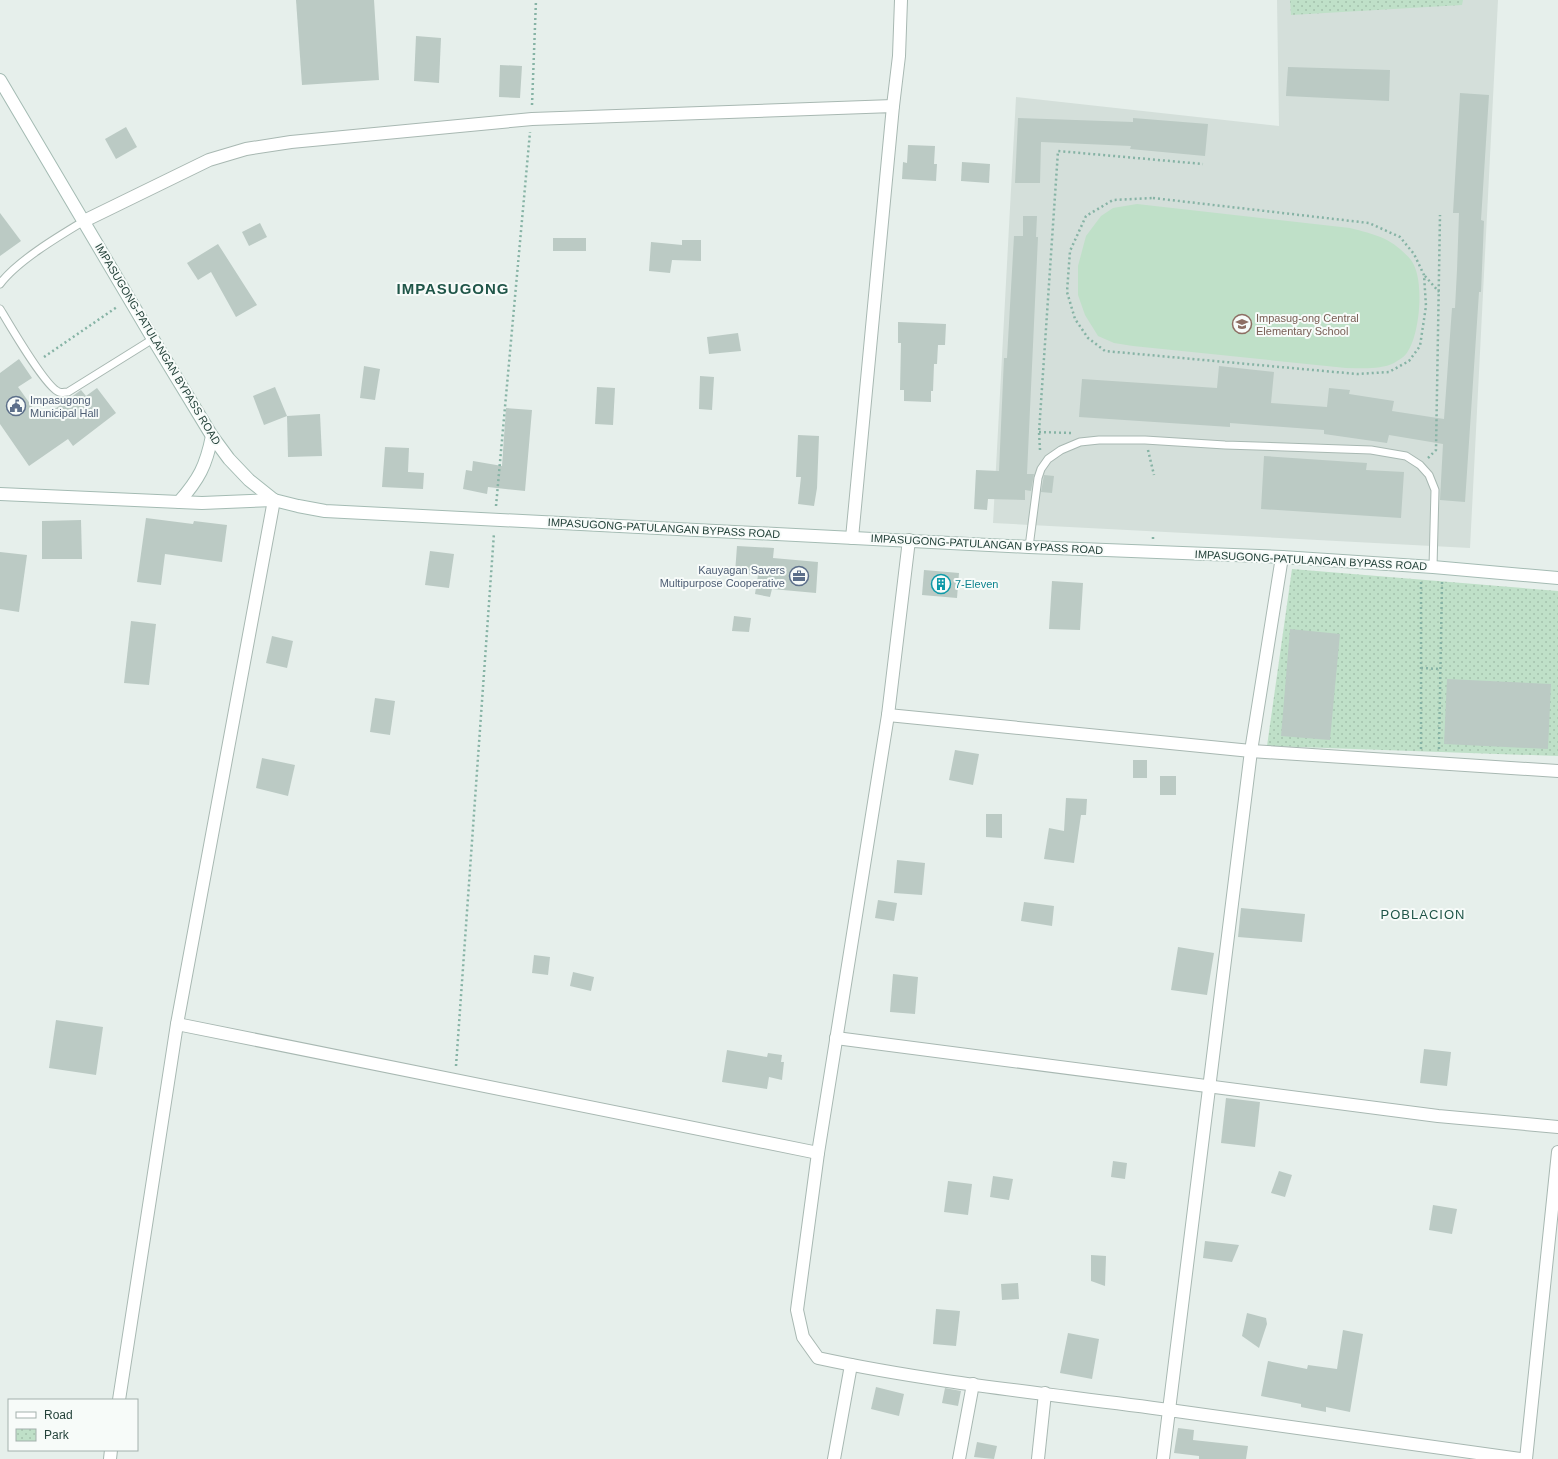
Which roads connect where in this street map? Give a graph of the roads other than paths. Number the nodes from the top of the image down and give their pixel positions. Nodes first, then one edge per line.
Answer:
1 (901, 0) edge
2 (0, 80) edge
3 (893, 106) junction
4 (84, 221) junction
5 (0, 284) edge
6 (0, 309) edge
7 (153, 339) junction
8 (212, 436) junction
9 (0, 494) edge
10 (274, 500) junction
11 (179, 502) junction
12 (852, 538) junction
13 (909, 540) junction
14 (1029, 547) junction
15 (1282, 557) junction
16 (1432, 567) junction
17 (1558, 578) edge
18 (888, 715) junction
19 (1251, 751) junction
20 (1558, 771) edge
21 (177, 1024) junction
22 (836, 1038) junction
23 (1211, 1087) junction
24 (1558, 1127) edge
25 (1558, 1152) edge
26 (818, 1153) junction
27 (852, 1365) junction
28 (973, 1384) junction
29 (1045, 1394) junction
30 (119, 1399) edge
31 (1169, 1410) junction
32 (834, 1459) edge
33 (959, 1459) edge
34 (1038, 1459) edge
35 (1163, 1459) edge
36 (1520, 1459) edge
37 (1526, 1459) edge

1 - 3 street
2 - 4 street, IMPASUGONG-PATULANGAN BYPASS ROAD
3 - 4 street
3 - 12 street
4 - 5 lane
4 - 7 street, IMPASUGONG-PATULANGAN BYPASS ROAD
6 - 7 lane
7 - 8 street, IMPASUGONG-PATULANGAN BYPASS ROAD
8 - 10 street, IMPASUGONG-PATULANGAN BYPASS ROAD
8 - 11 street
9 - 11 street
10 - 11 street
10 - 12 street, IMPASUGONG-PATULANGAN BYPASS ROAD
10 - 21 street
12 - 13 street, IMPASUGONG-PATULANGAN BYPASS ROAD
13 - 14 street, IMPASUGONG-PATULANGAN BYPASS ROAD
13 - 18 street
14 - 15 street, IMPASUGONG-PATULANGAN BYPASS ROAD
14 - 16 lane
15 - 16 street, IMPASUGONG-PATULANGAN BYPASS ROAD
15 - 19 street
16 - 17 street, IMPASUGONG-PATULANGAN BYPASS ROAD
18 - 19 street
18 - 22 street
19 - 20 street
19 - 23 street
21 - 26 street
21 - 30 street
22 - 23 street
22 - 26 street
23 - 24 street
23 - 31 street
25 - 37 street
26 - 27 street
27 - 28 street
27 - 32 street
28 - 29 street
28 - 33 street
29 - 31 street
29 - 34 street
31 - 35 street
31 - 36 street

